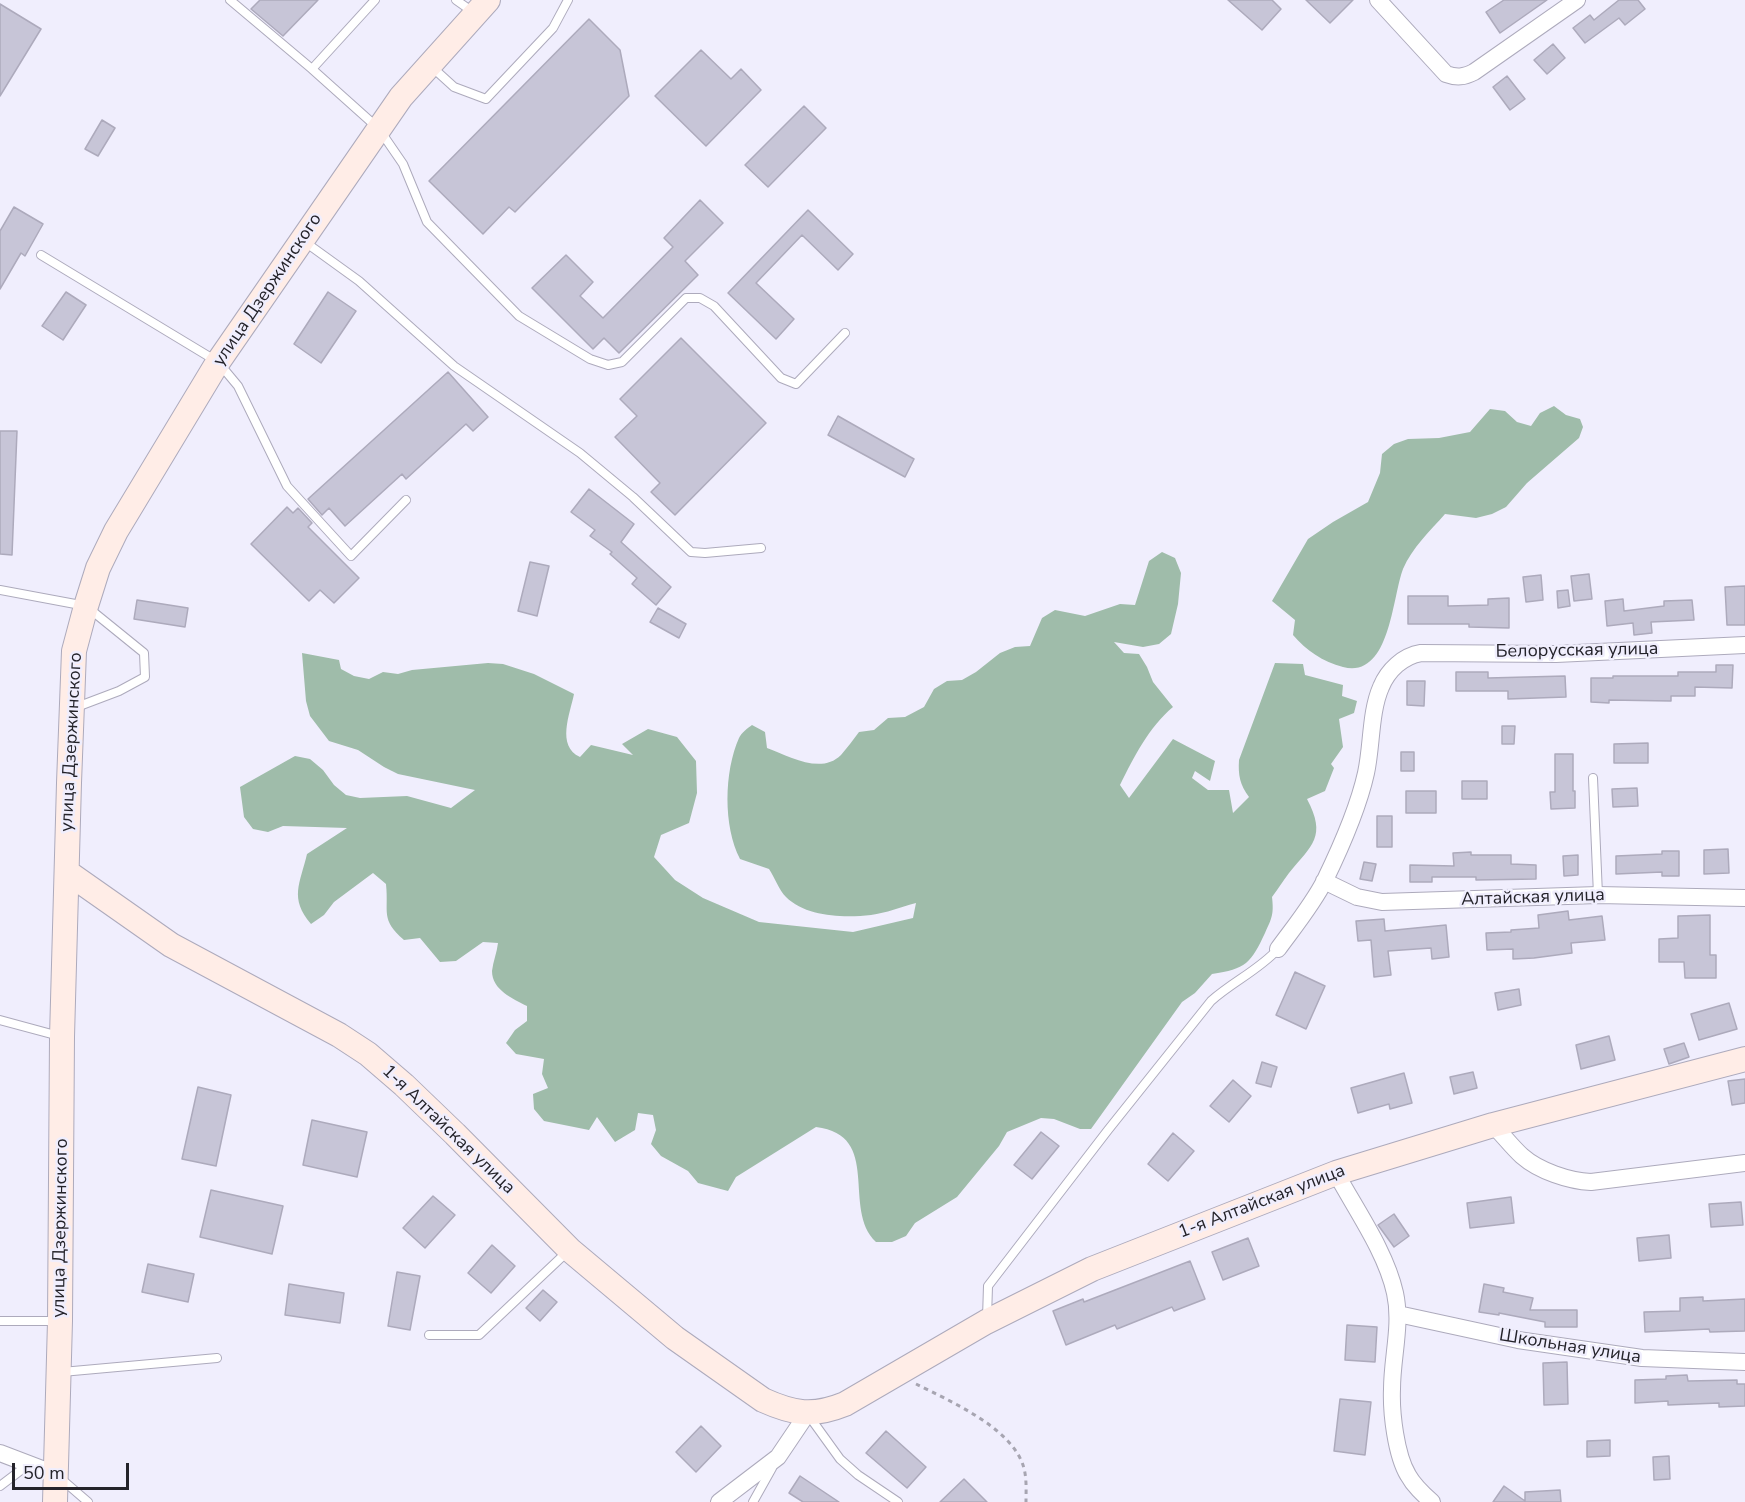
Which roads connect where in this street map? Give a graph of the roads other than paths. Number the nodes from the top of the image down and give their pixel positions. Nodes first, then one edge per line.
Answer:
1 (230, 0) edge
2 (375, 0) edge
3 (568, 0) edge
4 (1378, 0) edge
5 (1577, 0) edge
6 (473, 4) edge
7 (430, 65) junction
8 (312, 69) junction
9 (379, 129) junction
10 (302, 240) junction
11 (41, 255) dead end
12 (845, 333) dead end
13 (218, 362) junction
14 (406, 500) dead end
15 (761, 548) dead end
16 (0, 590) edge
17 (86, 606) junction
18 (1745, 645) edge
19 (73, 708) junction
20 (1593, 778) dead end
21 (67, 872) junction
22 (1324, 881) junction
23 (1598, 895) junction
24 (1745, 898) edge
25 (1278, 949) joint
26 (0, 1020) edge
27 (62, 1037) junction
28 (1745, 1059) edge
29 (1493, 1125) junction
30 (1745, 1163) edge
31 (1336, 1173) junction
32 (570, 1250) junction
33 (1398, 1314) junction
34 (0, 1321) edge
35 (60, 1321) junction
36 (986, 1322) junction
37 (429, 1335) dead end
38 (217, 1358) dead end
39 (1745, 1362) edge
40 (58, 1372) junction
41 (807, 1414) junction
42 (0, 1453) edge
43 (777, 1457) junction
44 (29, 1464) junction
45 (55, 1474) junction
46 (0, 1486) edge
47 (55, 1502) edge
48 (88, 1502) edge
49 (719, 1502) edge
50 (753, 1502) edge
51 (898, 1502) edge
52 (1432, 1502) edge

1 - 8 lane
2 - 8 lane
3 - 7 lane
4 - 5 street
6 - 7 street, улица Дзержинского
7 - 9 street, улица Дзержинского
8 - 9 lane
9 - 10 street, улица Дзержинского
9 - 12 lane
10 - 13 street, улица Дзержинского
10 - 15 lane
11 - 13 lane
13 - 14 lane
13 - 17 street, улица Дзержинского
16 - 17 lane
17 - 19 street, улица Дзержинского
17 - 19 lane
18 - 22 street, Белорусская улица
19 - 21 street, улица Дзержинского
20 - 23 lane
21 - 27 street, улица Дзержинского
21 - 32 street, 1-я Алтайская улица
22 - 23 street, Алтайская улица
22 - 25 street
23 - 24 street, Алтайская улица
25 - 36 lane
26 - 27 lane
27 - 35 street, улица Дзержинского
28 - 29 street, 1-я Алтайская улица
29 - 30 street
29 - 31 street, 1-я Алтайская улица
31 - 33 street
31 - 36 street, 1-я Алтайская улица
32 - 37 lane
32 - 41 street, 1-я Алтайская улица
33 - 39 street, Школьная улица
33 - 52 street
34 - 35 lane
35 - 40 street, улица Дзержинского
36 - 41 street, 1-я Алтайская улица
38 - 40 lane
40 - 45 street, улица Дзержинского
41 - 43 street
41 - 51 lane
42 - 44 street
43 - 49 street
43 - 50 lane
44 - 45 street
44 - 46 lane
45 - 47 street, улица Дзержинского
45 - 48 lane

